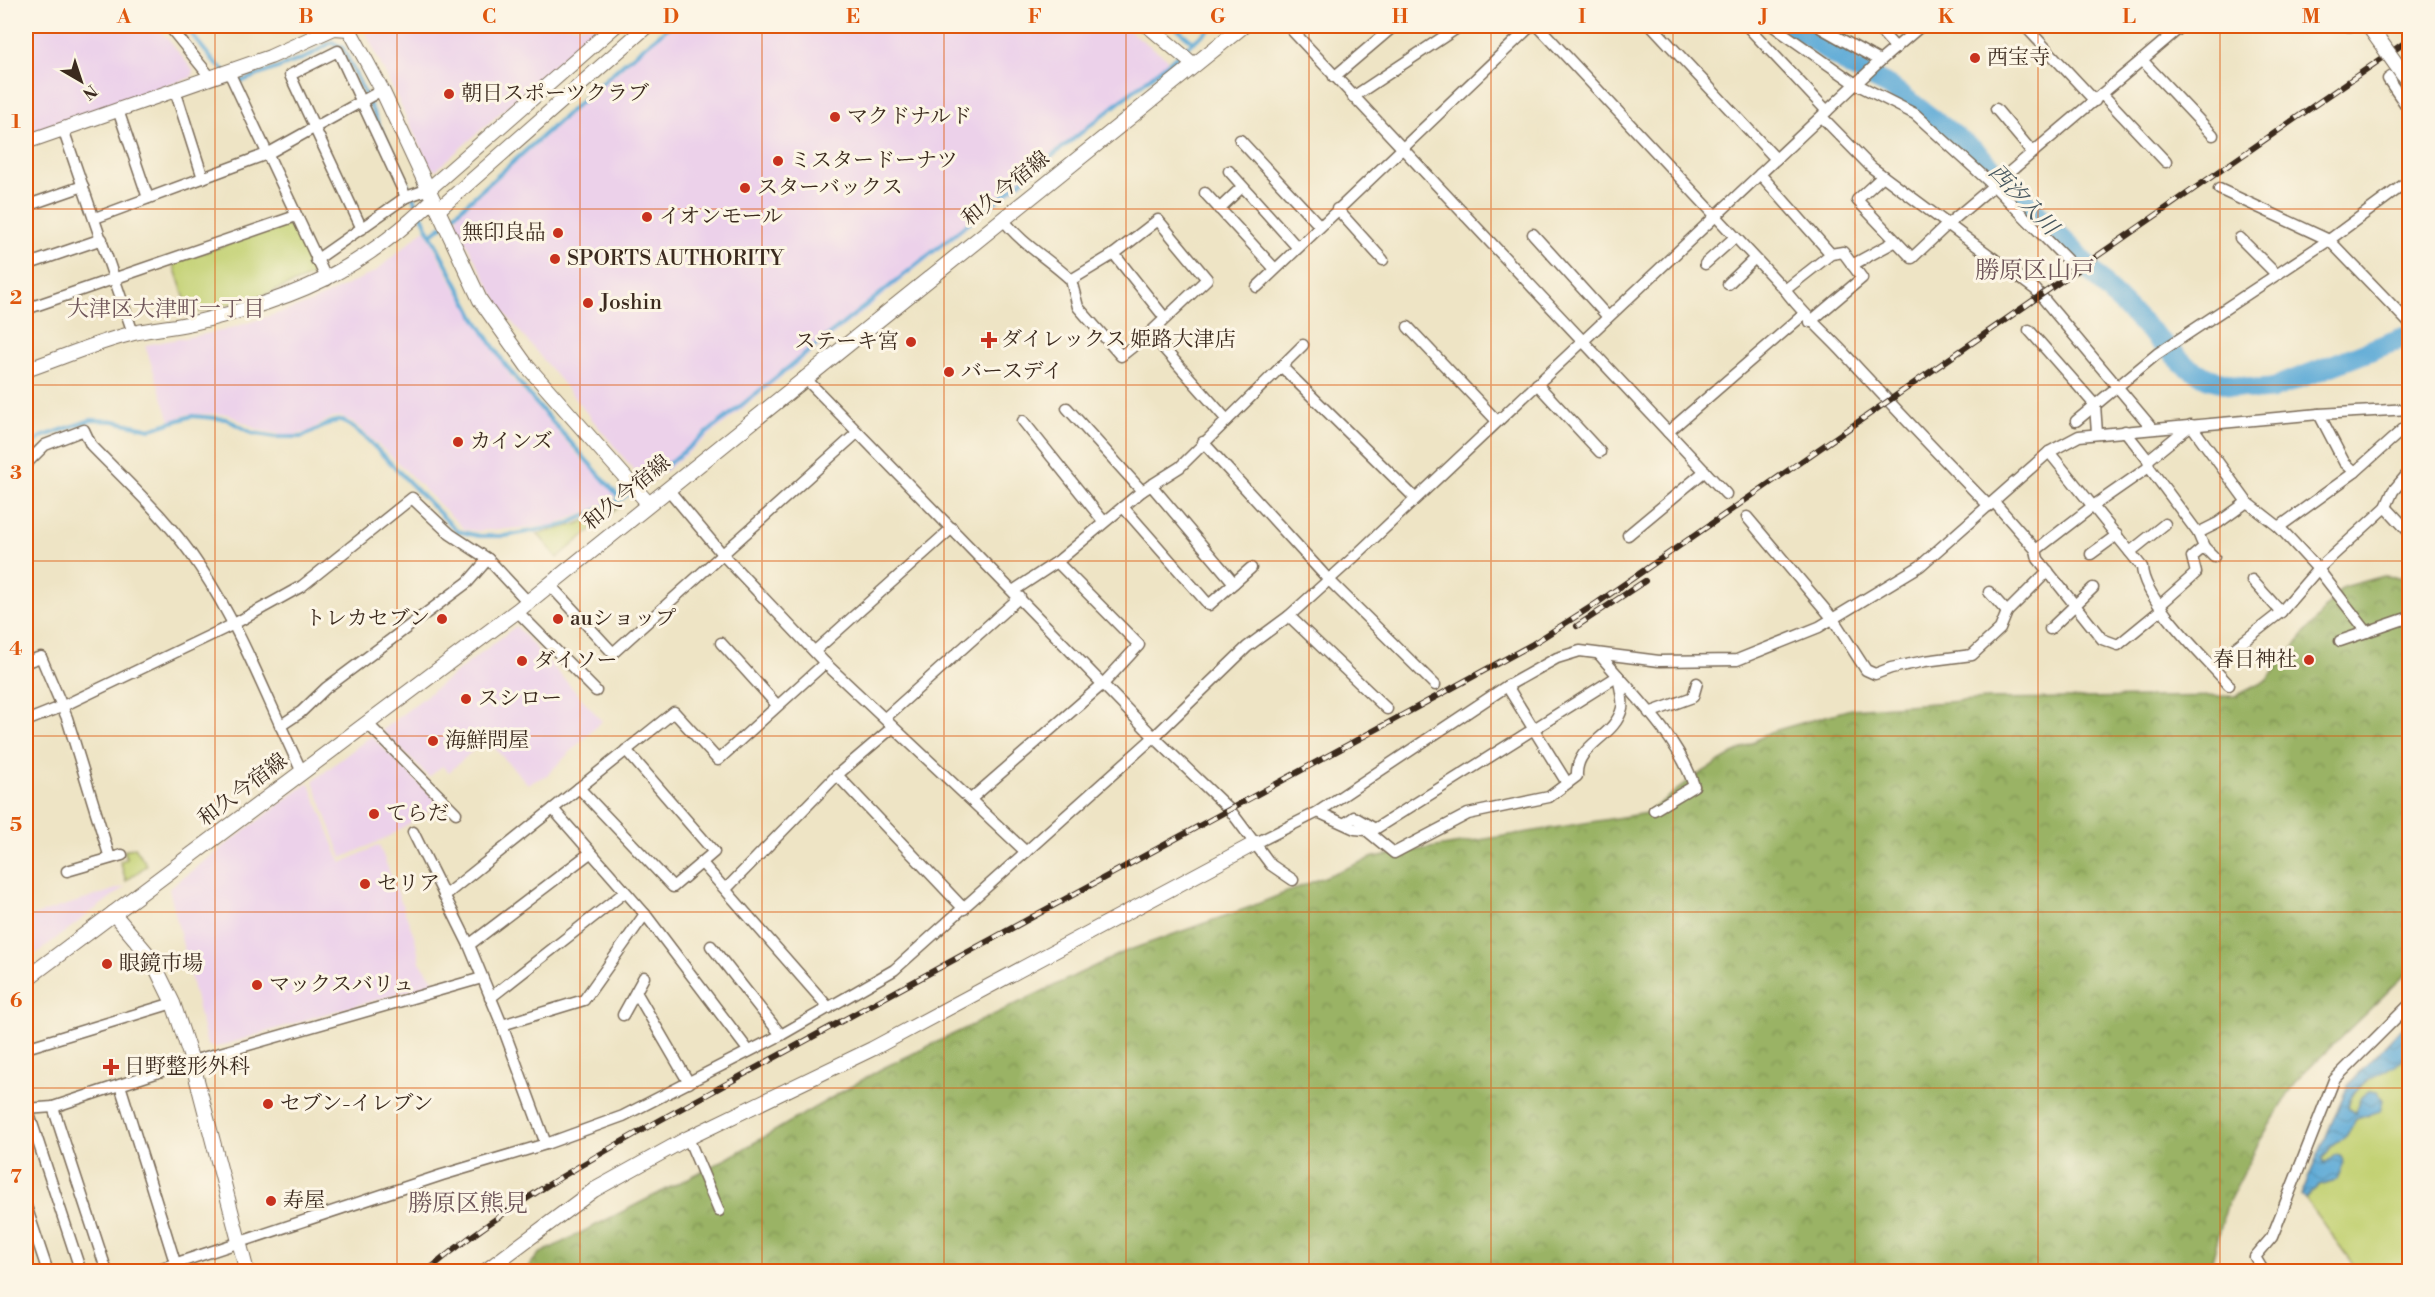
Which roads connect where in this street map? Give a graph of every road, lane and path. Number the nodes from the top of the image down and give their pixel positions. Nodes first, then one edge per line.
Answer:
1 (169, 26) edge
2 (346, 26) edge
3 (615, 26) edge
4 (647, 26) edge
5 (1148, 26) edge
6 (1243, 26) edge
7 (1288, 26) edge
8 (1394, 26) edge
9 (1460, 26) edge
10 (1531, 26) edge
11 (1538, 26) edge
12 (1652, 26) edge
13 (1747, 26) edge
14 (1773, 26) edge
15 (1876, 26) edge
16 (1918, 26) edge
17 (2025, 26) edge
18 (2182, 26) edge
19 (2368, 26) edge
20 (1821, 28) dead end
21 (1896, 48) junction
22 (2142, 60) junction
23 (1880, 61) junction
24 (2409, 64) edge
25 (1194, 65) junction
26 (229, 72) junction
27 (1334, 77) junction
28 (211, 78) junction
29 (1856, 84) junction
30 (2409, 84) edge
31 (174, 90) junction
32 (382, 90) junction
33 (1353, 97) junction
34 (2098, 98) junction
35 (361, 101) junction
36 (1996, 109) dead end
37 (118, 110) junction
38 (2409, 111) edge
39 (1824, 114) junction
40 (315, 127) junction
41 (63, 129) junction
42 (2213, 135) dead end
43 (1240, 140) dead end
44 (26, 142) edge
45 (1401, 147) junction
46 (2033, 153) junction
47 (267, 154) junction
48 (1776, 159) junction
49 (2166, 162) dead end
50 (1229, 171) dead end
51 (1760, 174) junction
52 (1883, 176) junction
53 (202, 178) junction
54 (2409, 180) edge
55 (83, 186) junction
56 (1994, 186) junction
57 (1241, 188) junction
58 (2219, 189) dead end
59 (1205, 194) dead end
60 (406, 197) junction
61 (148, 198) junction
62 (433, 200) junction
63 (26, 206) edge
64 (1220, 209) junction
65 (1337, 209) junction
66 (296, 216) junction
67 (1714, 217) junction
68 (94, 218) junction
69 (1003, 219) junction
70 (1947, 225) junction
71 (1320, 226) junction
72 (362, 229) junction
73 (1533, 234) dead end
74 (102, 238) junction
75 (1734, 238) junction
76 (2240, 238) dead end
77 (2329, 240) junction
78 (1896, 241) junction
79 (1297, 247) junction
80 (1114, 254) junction
81 (1831, 254) junction
82 (1754, 259) junction
83 (316, 260) junction
84 (1383, 260) dead end
85 (2070, 263) dead end
86 (26, 264) edge
87 (1705, 264) dead end
88 (1852, 265) junction
89 (1275, 269) junction
90 (2275, 273) junction
91 (116, 277) junction
92 (327, 280) junction
93 (1071, 280) junction
94 (1728, 284) dead end
95 (1257, 287) dead end
96 (1785, 290) junction
97 (26, 309) edge
98 (1608, 317) junction
99 (1165, 318) junction
100 (1806, 318) junction
101 (2409, 322) edge
102 (1408, 327) dead end
103 (2029, 330) dead end
104 (133, 333) junction
105 (1150, 333) junction
106 (1583, 341) junction
107 (1303, 345) dead end
108 (1281, 366) junction
109 (26, 370) edge
110 (804, 377) junction
111 (1537, 384) junction
112 (2118, 386) junction
113 (2095, 405) junction
114 (1067, 408) dead end
115 (2409, 409) edge
116 (2319, 414) junction
117 (1227, 420) junction
118 (1023, 421) dead end
119 (1497, 421) junction
120 (2076, 421) dead end
121 (2409, 423) edge
122 (2191, 425) junction
123 (2152, 428) junction
124 (2125, 431) junction
125 (1668, 432) junction
126 (858, 433) junction
127 (2097, 433) junction
128 (1203, 442) junction
129 (1600, 452) dead end
130 (2049, 452) junction
131 (2148, 463) junction
132 (26, 464) edge
133 (1705, 471) junction
134 (2409, 471) edge
135 (2355, 472) junction
136 (667, 488) junction
137 (1146, 488) junction
138 (1726, 494) dead end
139 (1415, 498) junction
140 (2247, 502) junction
141 (648, 503) junction
142 (1992, 504) junction
143 (2092, 506) junction
144 (1123, 507) junction
145 (2386, 507) junction
146 (1747, 516) dead end
147 (1104, 522) junction
148 (2405, 522) edge
149 (2165, 524) dead end
150 (2279, 527) junction
151 (952, 528) junction
152 (2198, 533) junction
153 (2409, 533) edge
154 (1628, 535) dead end
155 (2116, 535) junction
156 (2204, 547) junction
157 (2036, 550) junction
158 (2130, 552) junction
159 (2091, 554) dead end
160 (723, 555) junction
161 (2214, 557) dead end
162 (488, 559) junction
163 (1057, 562) junction
164 (1251, 568) dead end
165 (2318, 569) junction
166 (2048, 571) junction
167 (1328, 579) junction
168 (2253, 580) dead end
169 (1234, 583) junction
170 (549, 584) junction
171 (2093, 588) dead end
172 (1989, 592) dead end
173 (1017, 594) junction
174 (2075, 606) junction
175 (522, 607) junction
176 (2161, 607) junction
177 (2007, 612) junction
178 (2281, 612) junction
179 (1289, 616) junction
180 (2409, 617) edge
181 (1833, 619) junction
182 (232, 625) junction
183 (2049, 629) dead end
184 (2367, 632) junction
185 (2340, 641) dead end
186 (721, 644) dead end
187 (815, 651) junction
188 (1599, 654) junction
189 (26, 662) edge
190 (825, 663) junction
191 (2212, 666) junction
192 (1618, 676) junction
193 (1104, 683) junction
194 (1697, 683) dead end
195 (1435, 685) dead end
196 (1508, 686) junction
197 (2229, 686) dead end
198 (596, 691) dead end
199 (777, 705) junction
200 (61, 707) junction
201 (1388, 709) dead end
202 (1649, 713) junction
203 (26, 721) edge
204 (367, 723) junction
205 (889, 723) junction
206 (280, 726) junction
207 (1534, 729) junction
208 (1154, 737) junction
209 (626, 750) junction
210 (302, 772) junction
211 (837, 775) junction
212 (1567, 783) junction
213 (579, 788) junction
214 (971, 799) junction
215 (553, 809) junction
216 (1654, 810) dead end
217 (1318, 812) junction
218 (456, 813) dead end
219 (1344, 824) junction
220 (413, 832) dead end
221 (1256, 843) junction
222 (1026, 852) junction
223 (590, 853) junction
224 (122, 855) dead end
225 (110, 858) junction
226 (701, 862) junction
227 (67, 871) dead end
228 (1293, 880) dead end
229 (726, 889) junction
230 (625, 892) junction
231 (444, 896) junction
232 (964, 909) junction
233 (113, 912) junction
234 (645, 915) junction
235 (469, 945) junction
236 (711, 946) dead end
237 (644, 977) dead end
238 (482, 978) junction
239 (26, 979) edge
240 (636, 992) junction
241 (490, 999) junction
242 (173, 1003) junction
243 (2409, 1004) edge
244 (829, 1008) junction
245 (623, 1015) dead end
246 (502, 1025) junction
247 (780, 1035) junction
248 (26, 1048) edge
249 (748, 1050) junction
250 (192, 1061) junction
251 (689, 1083) junction
252 (120, 1085) junction
253 (53, 1107) junction
254 (26, 1108) edge
255 (688, 1138) junction
256 (546, 1144) junction
257 (26, 1206) edge
258 (719, 1211) dead end
259 (240, 1240) junction
260 (178, 1267) edge
261 (2260, 1270) edge
262 (48, 1272) edge
263 (81, 1272) edge
264 (107, 1272) edge
265 (150, 1272) edge
266 (247, 1272) edge
267 (484, 1272) edge

1 - 28 street
2 - 26 street
2 - 32 street
3 - 62 street
4 - 62 street
5 - 25 street
6 - 25 main road, 和久今宿線
7 - 27 street
8 - 27 street
9 - 33 street
10 - 45 street
11 - 67 street
12 - 48 street
13 - 39 street
14 - 29 street
15 - 21 street
16 - 21 street
17 - 34 street
18 - 22 street
19 - 30 main road, bridge
20 - 23 street
21 - 23 street
22 - 34 street
22 - 42 street
23 - 29 street
24 - 38 street
25 - 69 main road, 和久今宿線
26 - 28 street
26 - 47 street
27 - 33 street
28 - 31 street
29 - 39 street
29 - 56 street
31 - 37 street
31 - 53 street
32 - 35 street
32 - 62 street
33 - 45 street
34 - 46 street
34 - 49 street
35 - 40 street
35 - 40 street
35 - 60 street
36 - 46 street
37 - 41 street
37 - 61 street
39 - 48 street
39 - 52 street
40 - 47 street
40 - 72 street
41 - 44 street
41 - 55 street
43 - 71 street
45 - 65 street
45 - 106 street
46 - 56 street
47 - 53 street
47 - 66 street
48 - 51 street
50 - 57 street
51 - 67 street
51 - 81 street
52 - 70 street
52 - 78 street
53 - 61 street
54 - 77 street
55 - 63 street
55 - 68 street
56 - 70 street
56 - 85 street
57 - 64 street
57 - 79 street
58 - 77 street
59 - 64 street
60 - 62 street
60 - 72 street
61 - 68 street
62 - 92 street
62 - 141 street
64 - 89 street
65 - 71 street
65 - 84 street
66 - 83 street
66 - 91 street
67 - 75 street
67 - 98 street
68 - 74 street
69 - 93 street
69 - 110 main road, 和久今宿線
70 - 78 street
70 - 112 street
71 - 79 street
72 - 83 street
73 - 98 street
74 - 86 street
74 - 91 street
75 - 82 street
75 - 87 street
76 - 90 street
77 - 90 street
77 - 101 street
78 - 88 street
79 - 89 street
80 - 93 street
80 - 99 street
80 - 99 street
81 - 88 street
81 - 96 street
82 - 94 street
82 - 96 street
83 - 92 street
88 - 100 street
89 - 95 street
90 - 112 street
91 - 97 street
91 - 104 street
92 - 104 street
93 - 105 street
96 - 100 street
98 - 106 street
99 - 105 street
100 - 125 street
100 - 142 street
102 - 119 street
103 - 113 street
104 - 109 street
105 - 117 street
106 - 111 street
106 - 125 street
107 - 108 street
108 - 117 street
108 - 139 street
110 - 126 street
110 - 136 main road, 和久今宿線
111 - 119 street
111 - 129 street
112 - 113 street
112 - 123 street
113 - 120 street
113 - 127 street
114 - 137 street
115 - 116 street
116 - 122 street
116 - 135 street
117 - 128 street
118 - 147 street
119 - 139 street
121 - 135 street
122 - 123 street
122 - 131 street
122 - 140 street
123 - 124 street
124 - 127 street
124 - 131 street
125 - 133 street
126 - 151 street
126 - 160 street
127 - 130 street
128 - 137 street
128 - 167 street
130 - 142 street
130 - 143 street
131 - 143 street
131 - 152 street
132 - 182 street
133 - 138 street
133 - 154 street
134 - 145 street
135 - 150 street
136 - 141 main road, 和久今宿線
136 - 160 street
137 - 144 street
137 - 169 street
139 - 167 street
140 - 150 street
140 - 152 street
141 - 170 main road, 和久今宿線
142 - 157 street
142 - 181 street
143 - 155 street
143 - 157 street
144 - 147 street
144 - 169 street
145 - 148 street
145 - 165 street
146 - 181 street
147 - 163 street
148 - 153 street
149 - 158 street
150 - 165 street
151 - 173 street
151 - 187 street
152 - 156 street
155 - 158 street
155 - 159 street
156 - 161 street
156 - 176 street
157 - 166 street
158 - 176 street
160 - 170 street
160 - 187 street
162 - 175 street
162 - 182 street
162 - 206 street
163 - 173 street
163 - 193 street
164 - 169 street
165 - 178 street
165 - 184 street
166 - 174 street
166 - 177 street
167 - 179 street
167 - 195 street
168 - 178 street
170 - 175 main road, 和久今宿線
171 - 174 street
172 - 177 street
173 - 193 street
173 - 205 street
174 - 176 street
174 - 183 street
175 - 198 street
175 - 204 main road, 和久今宿線
176 - 191 street
177 - 181 street
178 - 191 street
179 - 201 street
179 - 208 street
180 - 184 street
181 - 188 street
182 - 200 street
182 - 206 street
184 - 185 street
186 - 199 street
187 - 190 street
188 - 192 street
188 - 196 street
189 - 200 street
190 - 199 street
190 - 205 street
191 - 197 street
192 - 202 street
192 - 207 street
192 - 212 street
193 - 208 street
193 - 214 street
194 - 202 street
196 - 207 street
196 - 217 street
199 - 209 street
200 - 203 street
200 - 225 street
202 - 216 street
204 - 210 main road, 和久今宿線
204 - 218 street
205 - 211 street
205 - 214 street
206 - 210 street
207 - 212 street
207 - 219 street
208 - 221 street
208 - 222 street
209 - 213 street
209 - 226 street
210 - 233 main road, 和久今宿線
211 - 229 street
211 - 232 street
212 - 219 street
213 - 215 street
213 - 226 street
214 - 222 street
215 - 223 street
215 - 231 street
217 - 219 street
217 - 221 street
220 - 231 street
221 - 228 street
221 - 255 street
222 - 232 street
223 - 230 street
223 - 235 street
224 - 225 street
225 - 227 street
226 - 229 street
229 - 244 street
230 - 234 street
230 - 241 street
231 - 235 street
232 - 244 street
233 - 239 main road, 和久今宿線
233 - 242 street
234 - 246 street
234 - 249 street
235 - 238 street
236 - 247 street
237 - 240 street
238 - 241 street
238 - 250 street
240 - 245 street
240 - 251 street
241 - 246 street
242 - 248 street
242 - 250 street
243 - 261 street
244 - 247 street
246 - 256 street
247 - 249 street
249 - 251 street
250 - 252 street
250 - 259 street
251 - 256 street
252 - 253 street
252 - 260 street
253 - 254 street
253 - 264 street
254 - 263 street
255 - 258 street
255 - 267 street
256 - 259 street
257 - 262 street
259 - 260 street
259 - 266 street
260 - 265 street

